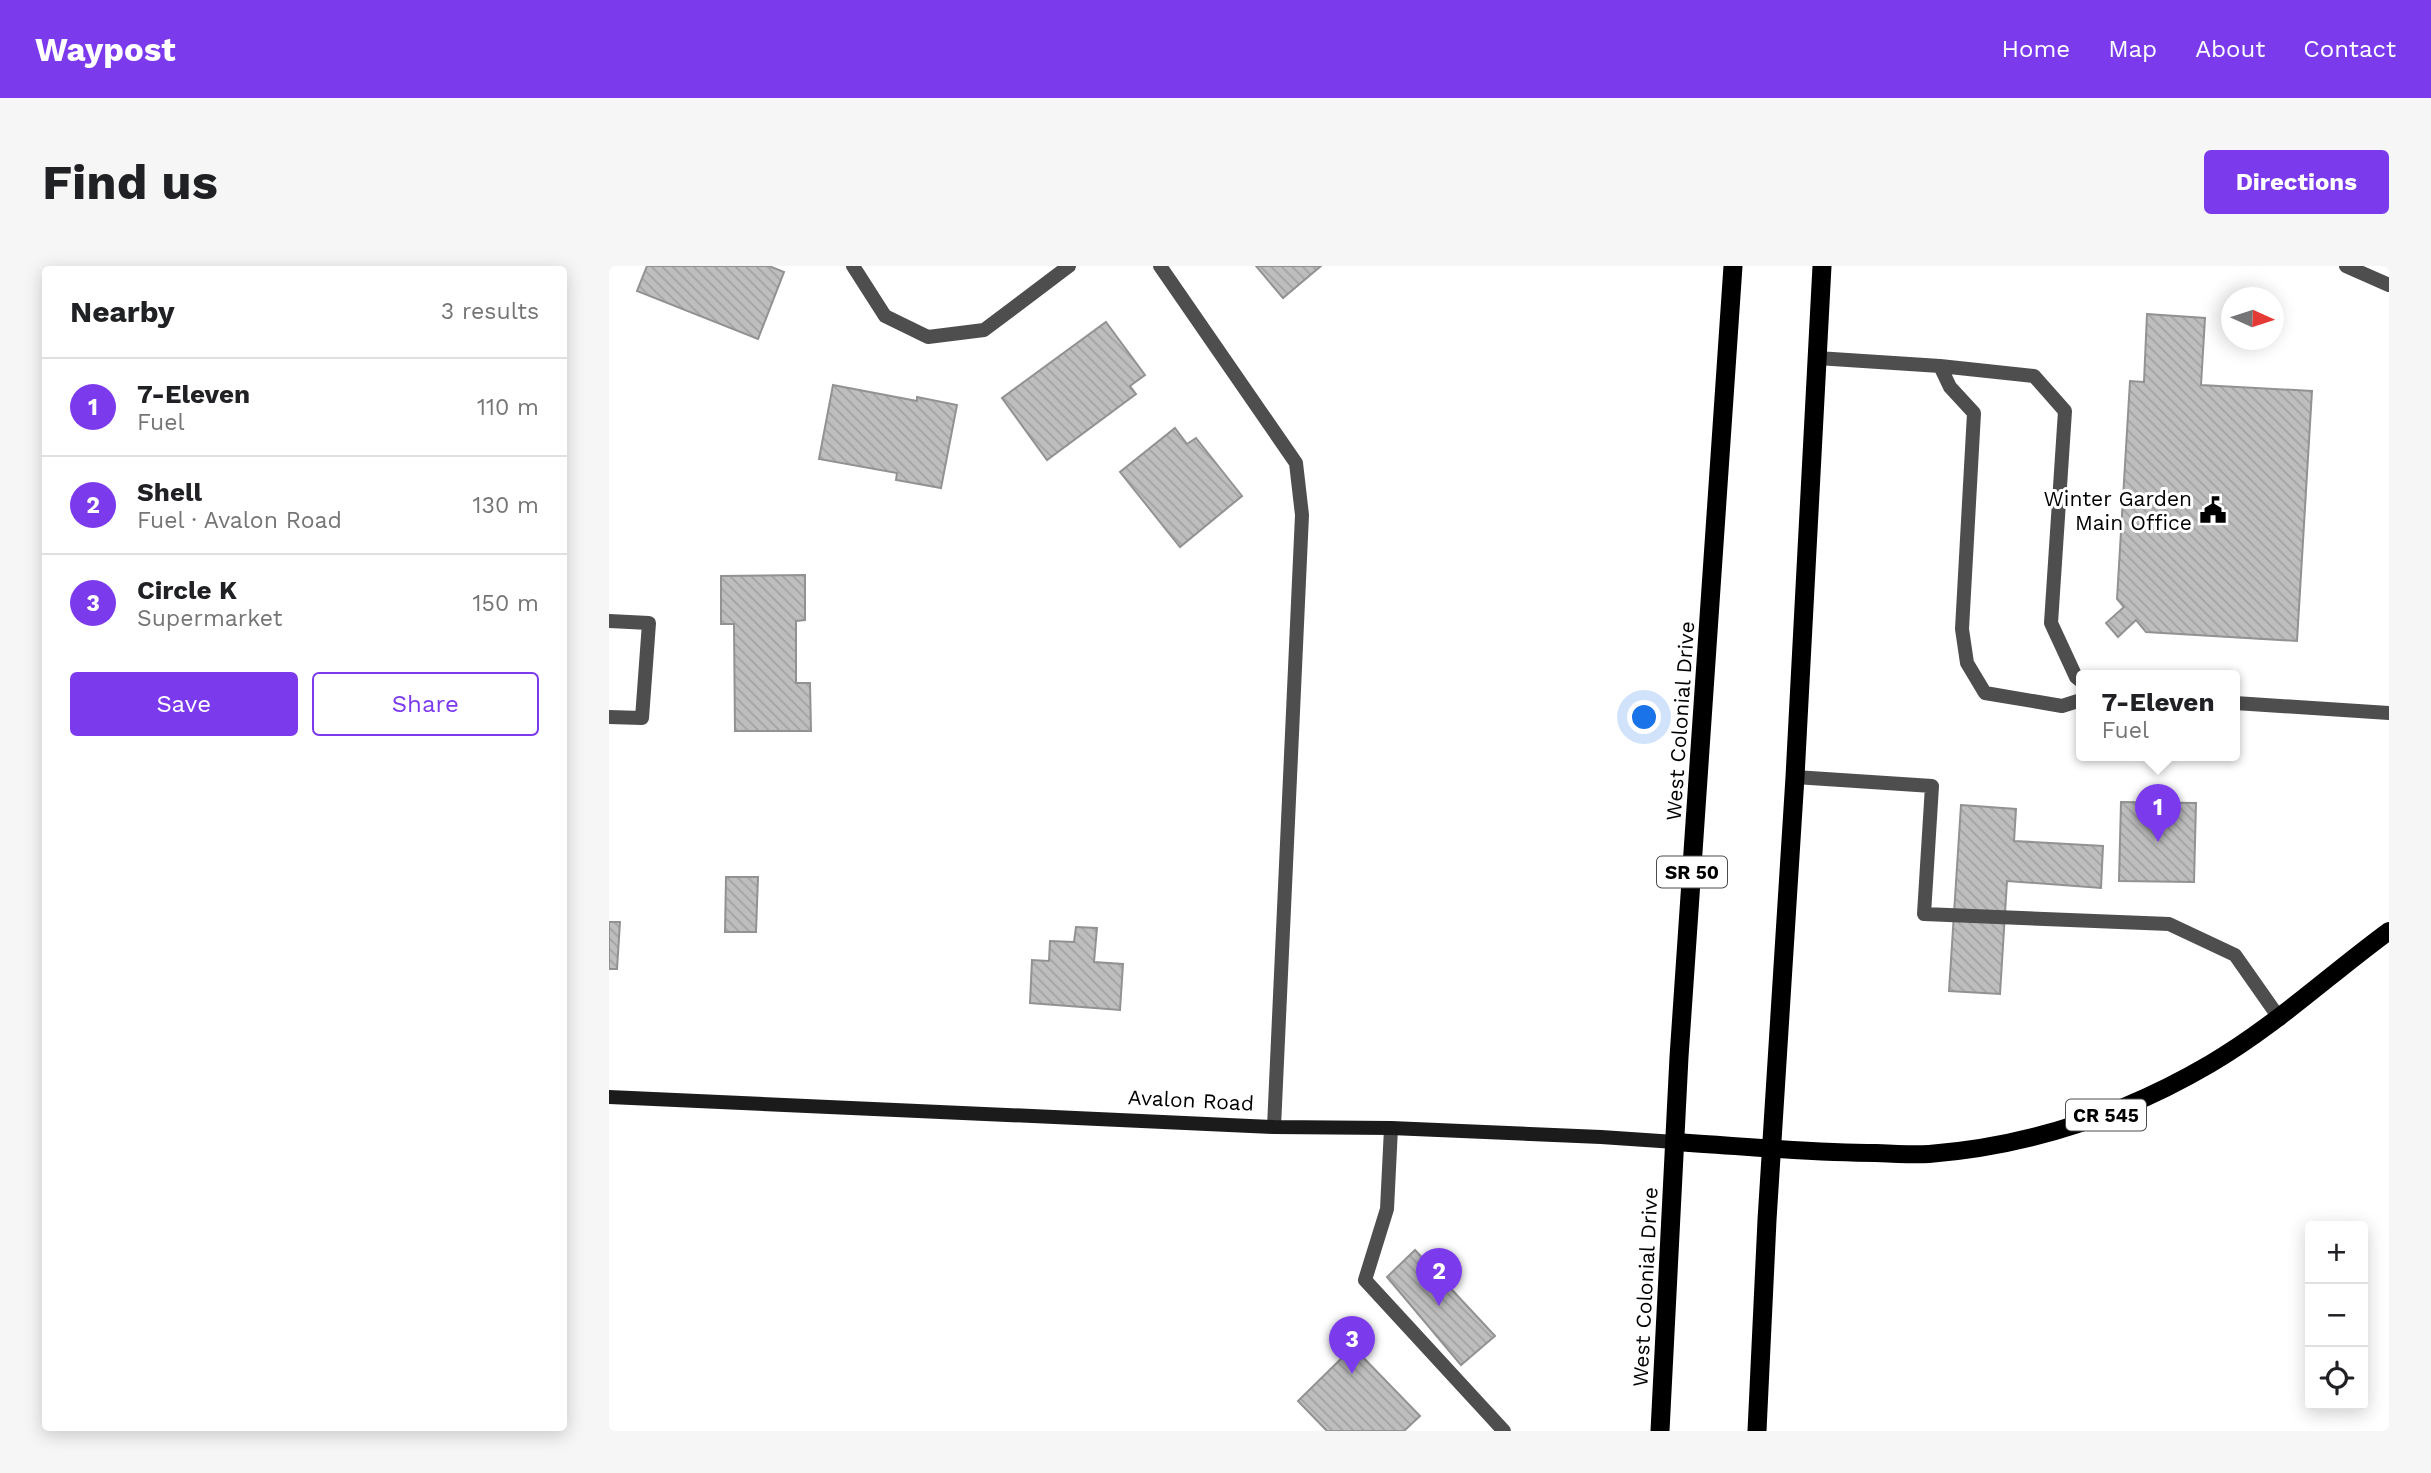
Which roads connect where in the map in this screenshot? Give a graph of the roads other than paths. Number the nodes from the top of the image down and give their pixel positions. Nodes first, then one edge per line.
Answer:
1 (853, 266) edge
2 (1069, 266) edge
3 (1160, 266) edge
4 (1733, 266) edge
5 (1822, 266) edge
6 (2346, 266) edge
7 (2389, 285) edge
8 (1818, 358) junction
9 (1940, 366) junction
10 (609, 621) edge
11 (2076, 677) edge
12 (2076, 702) edge
13 (2240, 703) edge
14 (2389, 713) edge
15 (609, 717) edge
16 (1795, 778) junction
17 (2389, 931) edge
18 (2280, 1019) junction
19 (609, 1097) edge
20 (1274, 1127) junction
21 (1391, 1128) junction
22 (1675, 1142) junction
23 (1771, 1148) junction
24 (1504, 1431) edge
25 (1660, 1431) edge
26 (1757, 1431) edge

1 - 2 lane
3 - 20 lane
4 - 22 highway, West Colonial Drive / SR 50
5 - 8 highway
6 - 7 lane
8 - 9 lane
8 - 16 highway
9 - 11 lane
9 - 12 lane
10 - 15 lane
13 - 14 lane
16 - 18 lane
16 - 23 highway
17 - 18 main road, CR 545
18 - 23 main road, CR 545
19 - 20 main road, Avalon Road / CR 545
20 - 21 main road, Avalon Road / CR 545
21 - 22 main road, Avalon Road / CR 545
21 - 24 lane
22 - 23 main road, Avalon Road / CR 545
22 - 25 highway, West Colonial Drive / SR 50
23 - 26 highway

